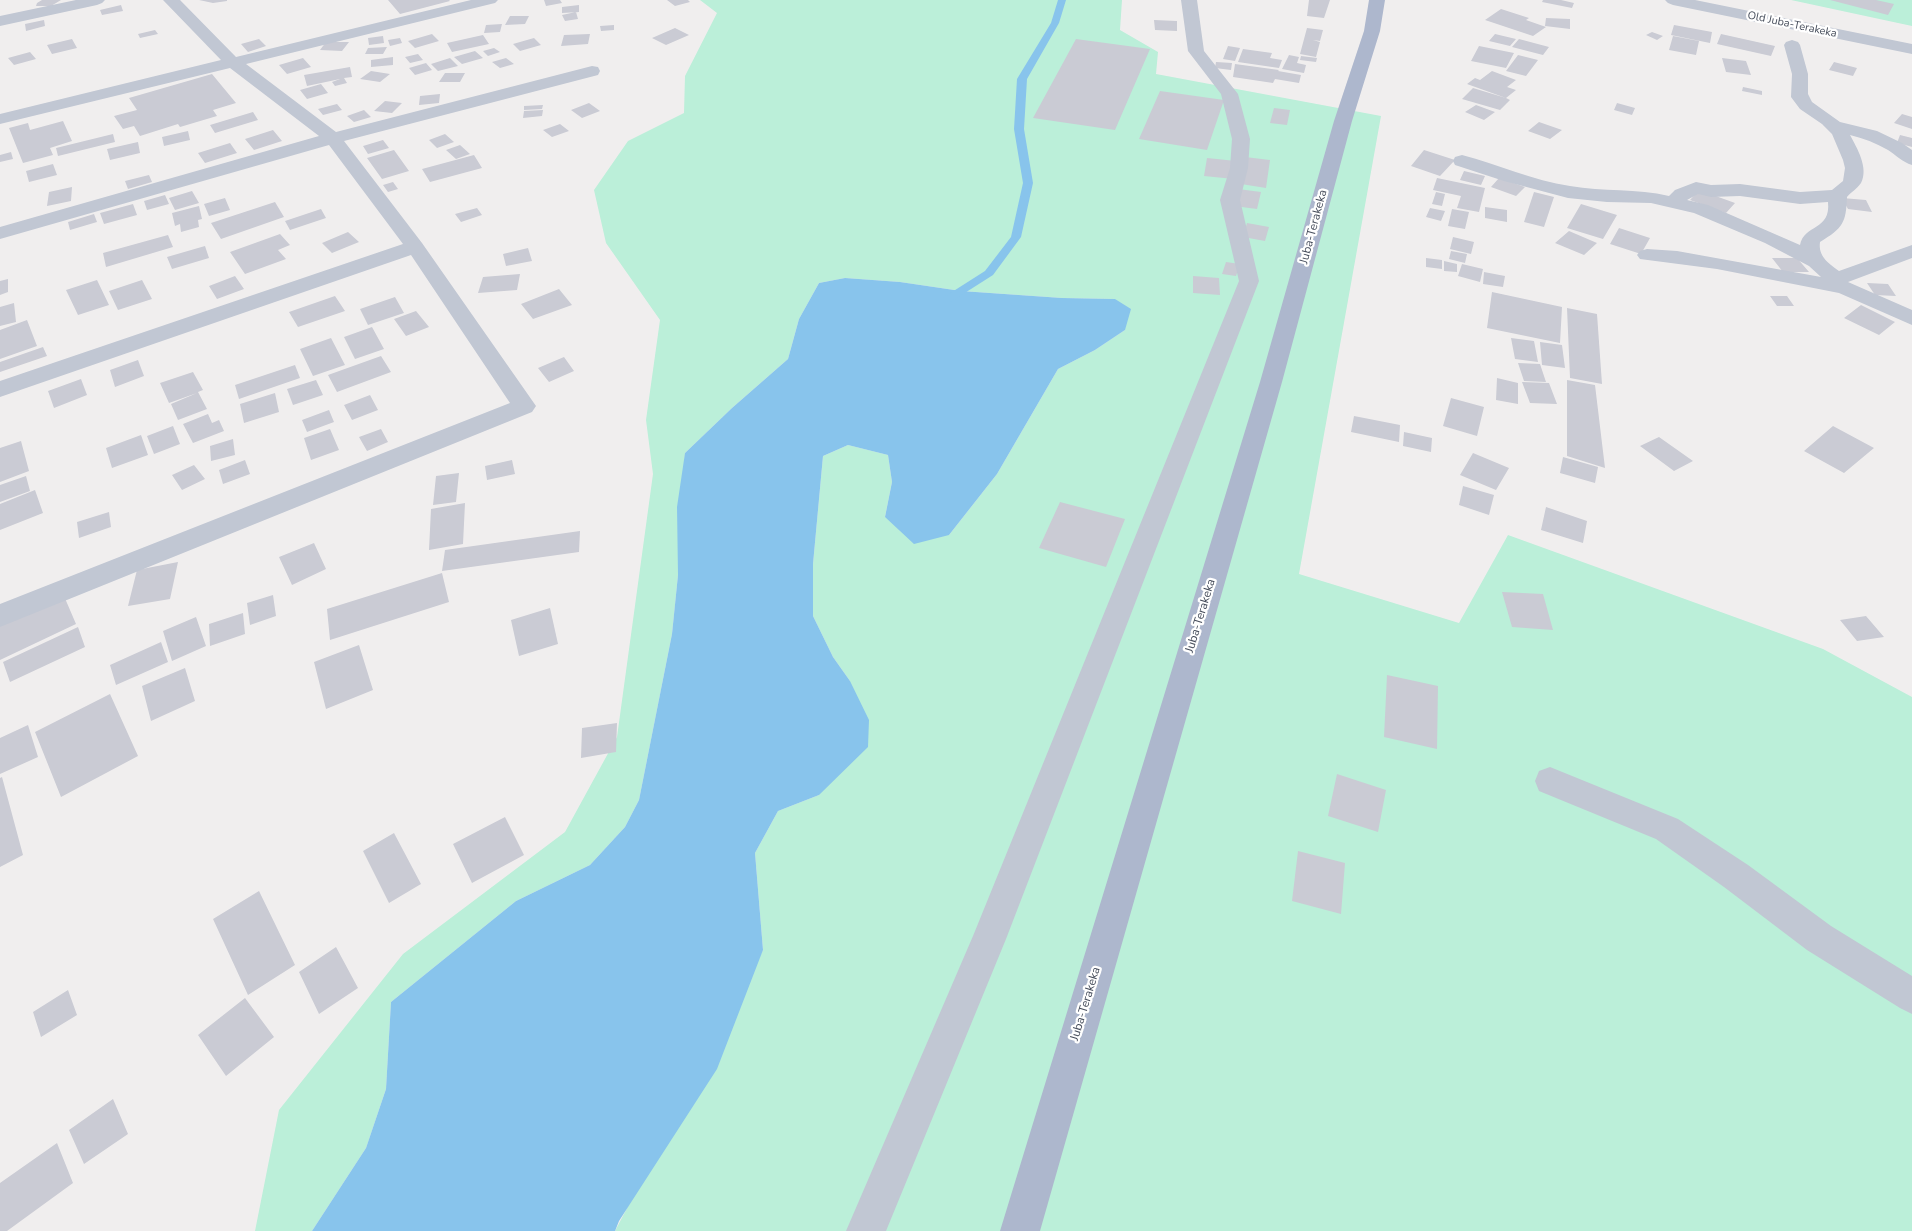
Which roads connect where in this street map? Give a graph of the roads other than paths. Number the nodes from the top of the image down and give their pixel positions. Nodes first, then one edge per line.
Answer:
1 (97, 0) edge
2 (171, 0) edge
3 (490, 0) edge
4 (1189, 0) edge
5 (1377, 0) edge
6 (1673, 0) edge
7 (0, 21) edge
8 (1792, 45) dead end
9 (1912, 49) edge
10 (231, 62) junction
11 (592, 71) dead end
12 (0, 118) edge
13 (1834, 125) junction
14 (333, 138) junction
15 (1912, 159) edge
16 (1462, 161) dead end
17 (1839, 194) junction
18 (1673, 203) junction
19 (0, 233) edge
20 (415, 247) junction
21 (1912, 251) edge
22 (1647, 255) dead end
23 (1814, 261) junction
24 (1832, 282) junction
25 (1912, 318) edge
26 (0, 389) edge
27 (0, 616) edge
28 (1550, 781) dead end
29 (1912, 996) edge
30 (866, 1231) edge
31 (1020, 1231) edge

1 - 7 street
2 - 10 street
3 - 10 street
4 - 30 street
5 - 31 main road, Juba-Terakeka
6 - 9 street, Old Juba-Terakeka
8 - 13 street
10 - 12 street
10 - 14 street
11 - 14 street
13 - 15 street
13 - 17 street
14 - 19 street
14 - 20 street
16 - 18 street
17 - 18 street
17 - 23 street
18 - 23 street
20 - 26 street
20 - 27 street
21 - 24 street
22 - 24 street
23 - 24 street
24 - 25 street
28 - 29 street

